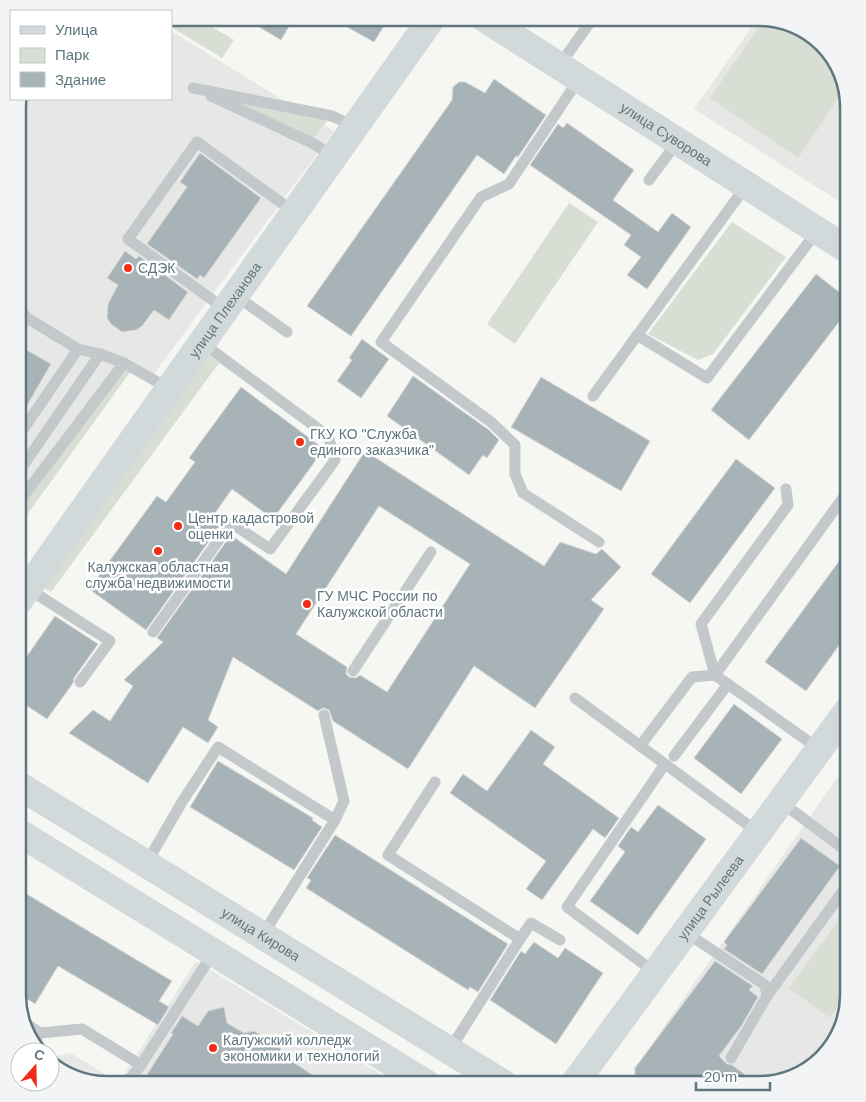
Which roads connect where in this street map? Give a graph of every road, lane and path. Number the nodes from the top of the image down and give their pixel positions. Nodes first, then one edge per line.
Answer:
1 (426, 26) edge
2 (497, 26) edge
3 (589, 26) edge
4 (569, 72) junction
5 (354, 126) junction
6 (678, 141) junction
7 (333, 156) junction
8 (649, 180) dead end
9 (746, 186) junction
10 (294, 212) junction
11 (817, 230) junction
12 (840, 245) edge
13 (230, 302) junction
14 (26, 316) edge
15 (288, 332) dead end
16 (637, 335) junction
17 (202, 342) junction
18 (78, 349) junction
19 (100, 354) junction
20 (124, 363) junction
21 (168, 388) junction
22 (594, 396) dead end
23 (26, 425) edge
24 (26, 461) edge
25 (786, 488) dead end
26 (26, 492) edge
27 (840, 502) edge
28 (599, 542) dead end
29 (431, 552) dead end
30 (26, 589) edge
31 (26, 597) edge
32 (153, 632) dead end
33 (353, 671) dead end
34 (716, 675) junction
35 (80, 682) dead end
36 (728, 684) junction
37 (575, 698) dead end
38 (324, 716) dead end
39 (840, 721) edge
40 (640, 746) junction
41 (819, 749) junction
42 (674, 756) dead end
43 (665, 764) junction
44 (434, 782) dead end
45 (26, 790) edge
46 (781, 802) junction
47 (335, 820) junction
48 (759, 833) junction
49 (26, 837) edge
50 (840, 846) edge
51 (146, 864) junction
52 (840, 895) edge
53 (685, 932) junction
54 (262, 936) junction
55 (520, 939) junction
56 (560, 940) dead end
57 (213, 953) junction
58 (656, 973) junction
59 (767, 996) junction
60 (33, 1028) edge
61 (40, 1032) junction
62 (38, 1036) edge
63 (449, 1051) junction
64 (731, 1058) dead end
65 (141, 1066) junction
66 (133, 1076) edge
67 (415, 1076) edge
68 (491, 1076) edge
69 (580, 1076) edge

1 - 5 main road, улица Плеханова
2 - 4 main road, улица Суворова
3 - 4 lane
4 - 6 main road, улица Суворова
4 - 28 lane
5 - 7 main road, улица Плеханова
5 - 7 lane
6 - 8 lane
6 - 9 main road, улица Суворова
7 - 10 main road, улица Плеханова
9 - 11 main road, улица Суворова
9 - 16 lane
10 - 13 main road, улица Плеханова
10 - 13 lane
11 - 12 main road, улица Суворова
11 - 16 lane
13 - 15 lane
13 - 17 main road, улица Плеханова
14 - 18 lane
16 - 22 lane
17 - 21 main road, улица Плеханова
17 - 32 lane
18 - 19 lane
18 - 23 lane
19 - 20 lane
19 - 24 lane
20 - 21 lane
20 - 26 lane
21 - 30 main road, улица Плеханова
25 - 34 lane
27 - 34 lane
29 - 33 lane
31 - 35 lane
34 - 36 lane
34 - 40 lane
36 - 41 lane
36 - 42 lane
37 - 40 lane
38 - 47 lane
39 - 41 main road, улица Рылеева
40 - 43 lane
41 - 46 main road, улица Рылеева
43 - 48 lane
43 - 58 lane
44 - 55 lane
45 - 51 main road, улица Кирова
46 - 48 main road, улица Рылеева
46 - 50 lane
47 - 51 lane
47 - 54 lane
48 - 53 main road, улица Рылеева
49 - 57 main road
51 - 54 main road, улица Кирова
52 - 59 lane
53 - 58 main road, улица Рылеева
53 - 59 lane
54 - 63 main road, улица Кирова
55 - 56 lane
55 - 63 lane
57 - 65 lane
57 - 67 main road
58 - 69 main road, улица Рылеева
59 - 64 lane
60 - 61 lane
61 - 62 lane
61 - 65 lane
63 - 68 main road, улица Кирова
65 - 66 lane

